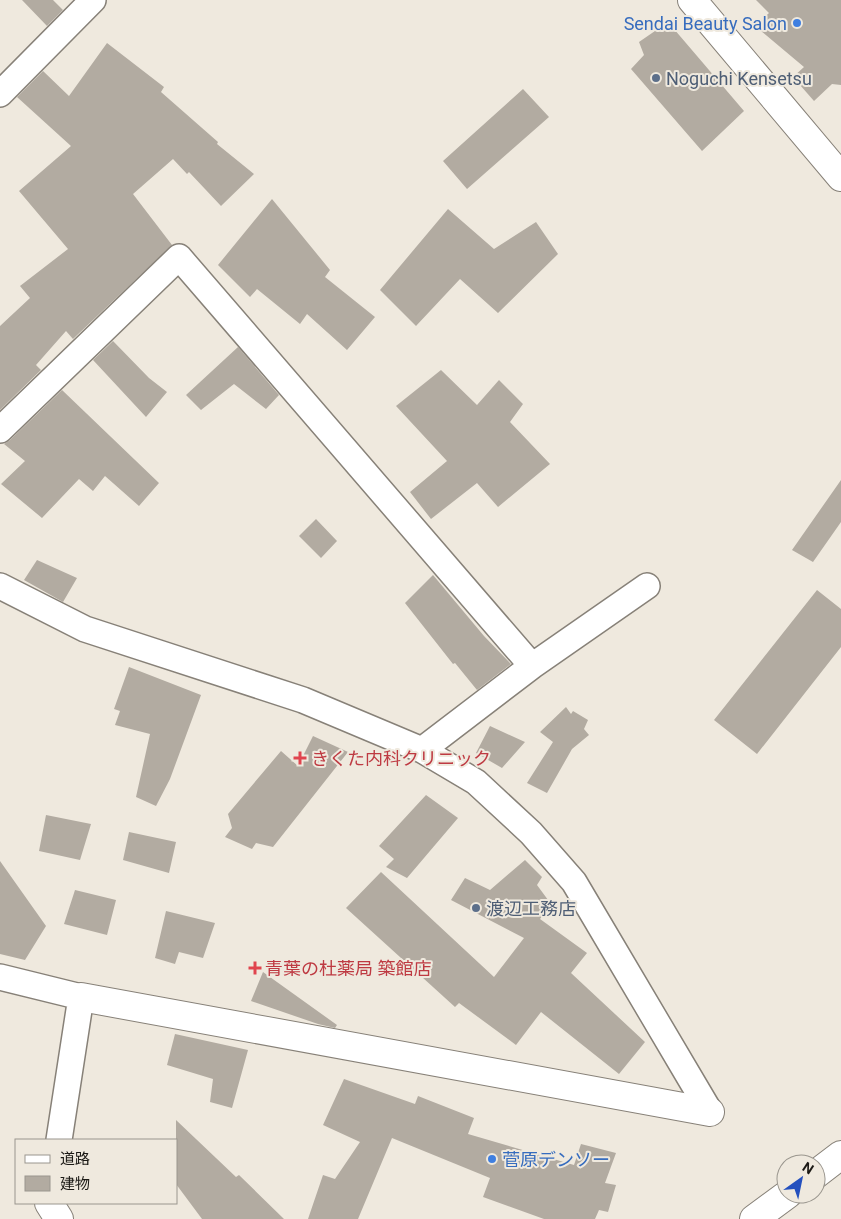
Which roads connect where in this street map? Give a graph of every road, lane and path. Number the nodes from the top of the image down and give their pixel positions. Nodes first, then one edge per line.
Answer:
1 (93, 0) edge
2 (692, 0) edge
3 (0, 94) edge
4 (841, 177) edge
5 (0, 430) edge
6 (0, 586) edge
7 (647, 586) dead end
8 (532, 666) junction
9 (422, 750) junction
10 (0, 977) edge
11 (81, 997) junction
12 (710, 1112) joint
13 (58, 1139) edge
14 (841, 1156) edge
15 (826, 1167) edge
16 (776, 1203) edge
17 (50, 1204) edge
18 (59, 1219) edge
19 (754, 1219) edge

1 - 3 street
2 - 4 main road
5 - 8 street
6 - 9 street
7 - 8 street
8 - 9 street
9 - 12 street
10 - 11 street
11 - 12 main road
11 - 13 street
14 - 15 main road
16 - 19 main road
17 - 18 main road

